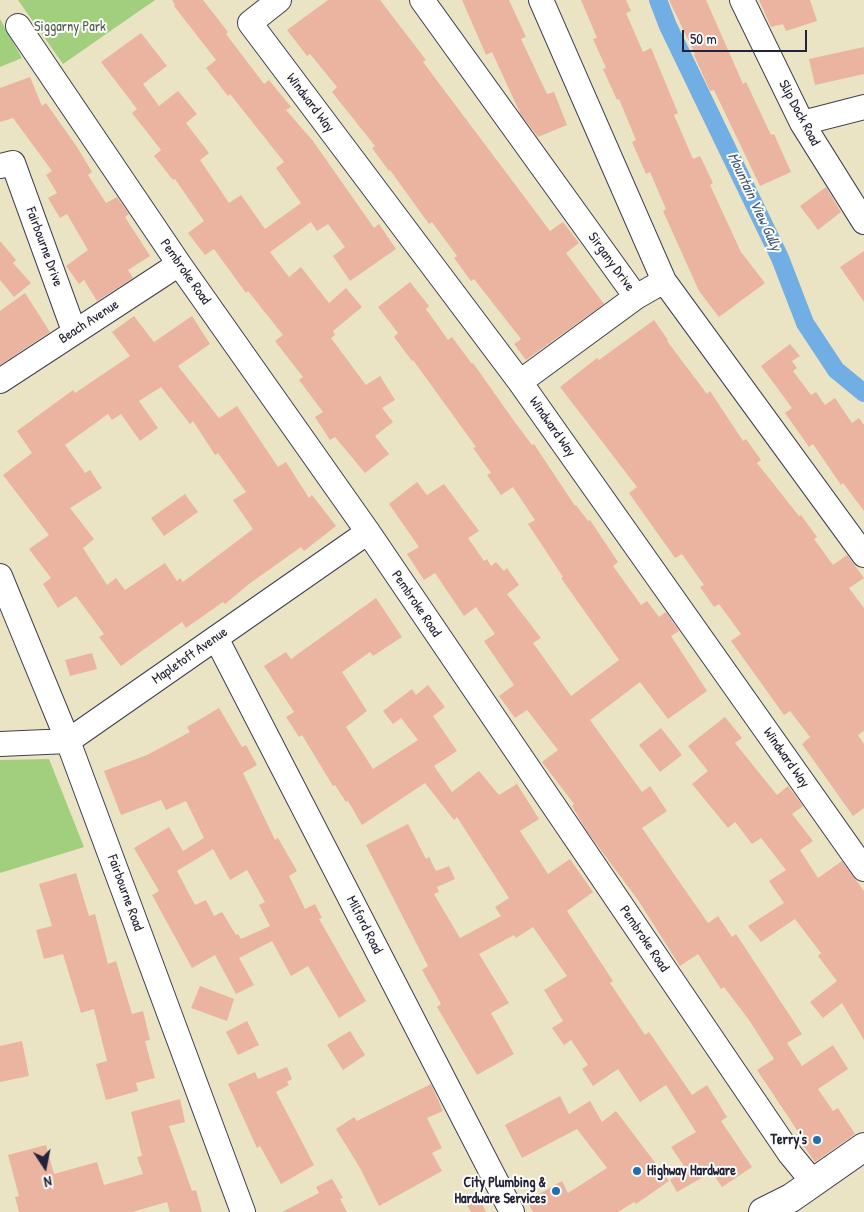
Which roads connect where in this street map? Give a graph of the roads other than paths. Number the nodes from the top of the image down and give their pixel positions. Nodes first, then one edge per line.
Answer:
1 (279, 0) edge
2 (422, 0) edge
3 (541, 0) edge
4 (742, 0) edge
5 (18, 26) dead end
6 (864, 107) edge
7 (802, 123) junction
8 (7, 165) edge
9 (864, 222) edge
10 (178, 264) junction
11 (664, 281) junction
12 (636, 296) junction
13 (74, 331) junction
14 (0, 381) edge
15 (520, 382) junction
16 (368, 532) junction
17 (864, 555) edge
18 (0, 576) edge
19 (216, 638) junction
20 (68, 741) junction
21 (0, 744) edge
22 (864, 869) edge
23 (864, 1146) edge
24 (813, 1182) junction
25 (795, 1205) edge
26 (243, 1212) edge
27 (512, 1212) edge
28 (764, 1212) edge

1 - 15 street, Windward Way
2 - 12 street, Sirgany Drive
3 - 11 street
4 - 7 street, Slip Dock Road
5 - 10 street, Pembroke Road
6 - 7 street
7 - 9 street, Slip Dock Road
8 - 13 street, Fairbourne Drive
10 - 13 street, Beach Avenue
10 - 16 street, Pembroke Road
11 - 12 street, Sirgany Drive
11 - 17 street
12 - 15 street
13 - 14 street, Beach Avenue
15 - 22 street, Windward Way
16 - 19 street, Mapletoft Avenue
16 - 24 street, Pembroke Road
18 - 20 street, Fairbourne Road
19 - 20 street, Mapletoft Avenue
19 - 27 street, Milford Road
20 - 21 street
20 - 26 street, Fairbourne Road
23 - 24 main road
24 - 25 main road
25 - 28 main road

